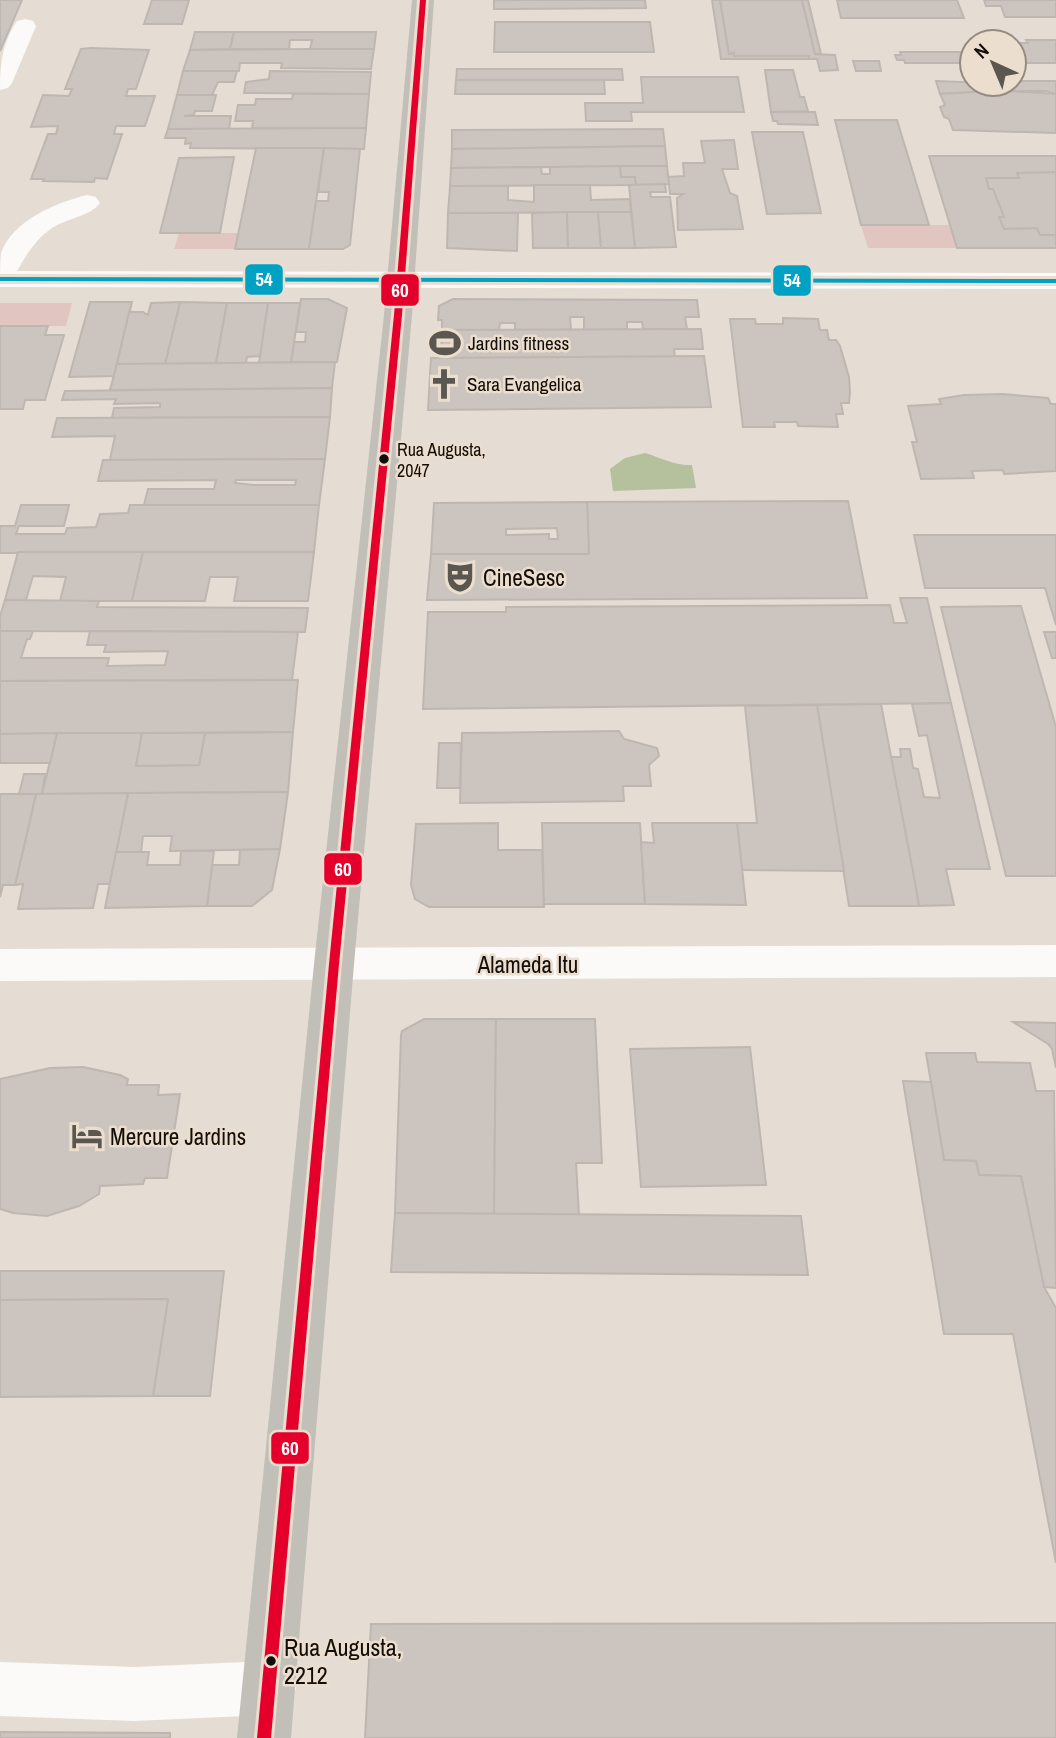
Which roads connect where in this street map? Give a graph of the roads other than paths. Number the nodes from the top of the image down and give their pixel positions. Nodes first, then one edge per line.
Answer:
1 (423, 0) edge
2 (24, 26) dead end
3 (0, 83) edge
4 (87, 203) dead end
5 (0, 277) edge
6 (400, 278) junction
7 (1056, 281) edge
8 (1056, 961) edge
9 (334, 964) junction
10 (0, 965) edge
11 (0, 1689) edge
12 (267, 1713) edge

1 - 6 main road
2 - 3 street
4 - 5 street
5 - 6 street
6 - 7 street
6 - 9 main road
8 - 9 street, Alameda Itu
9 - 10 street, Alameda Itu
9 - 12 main road
11 - 12 street

